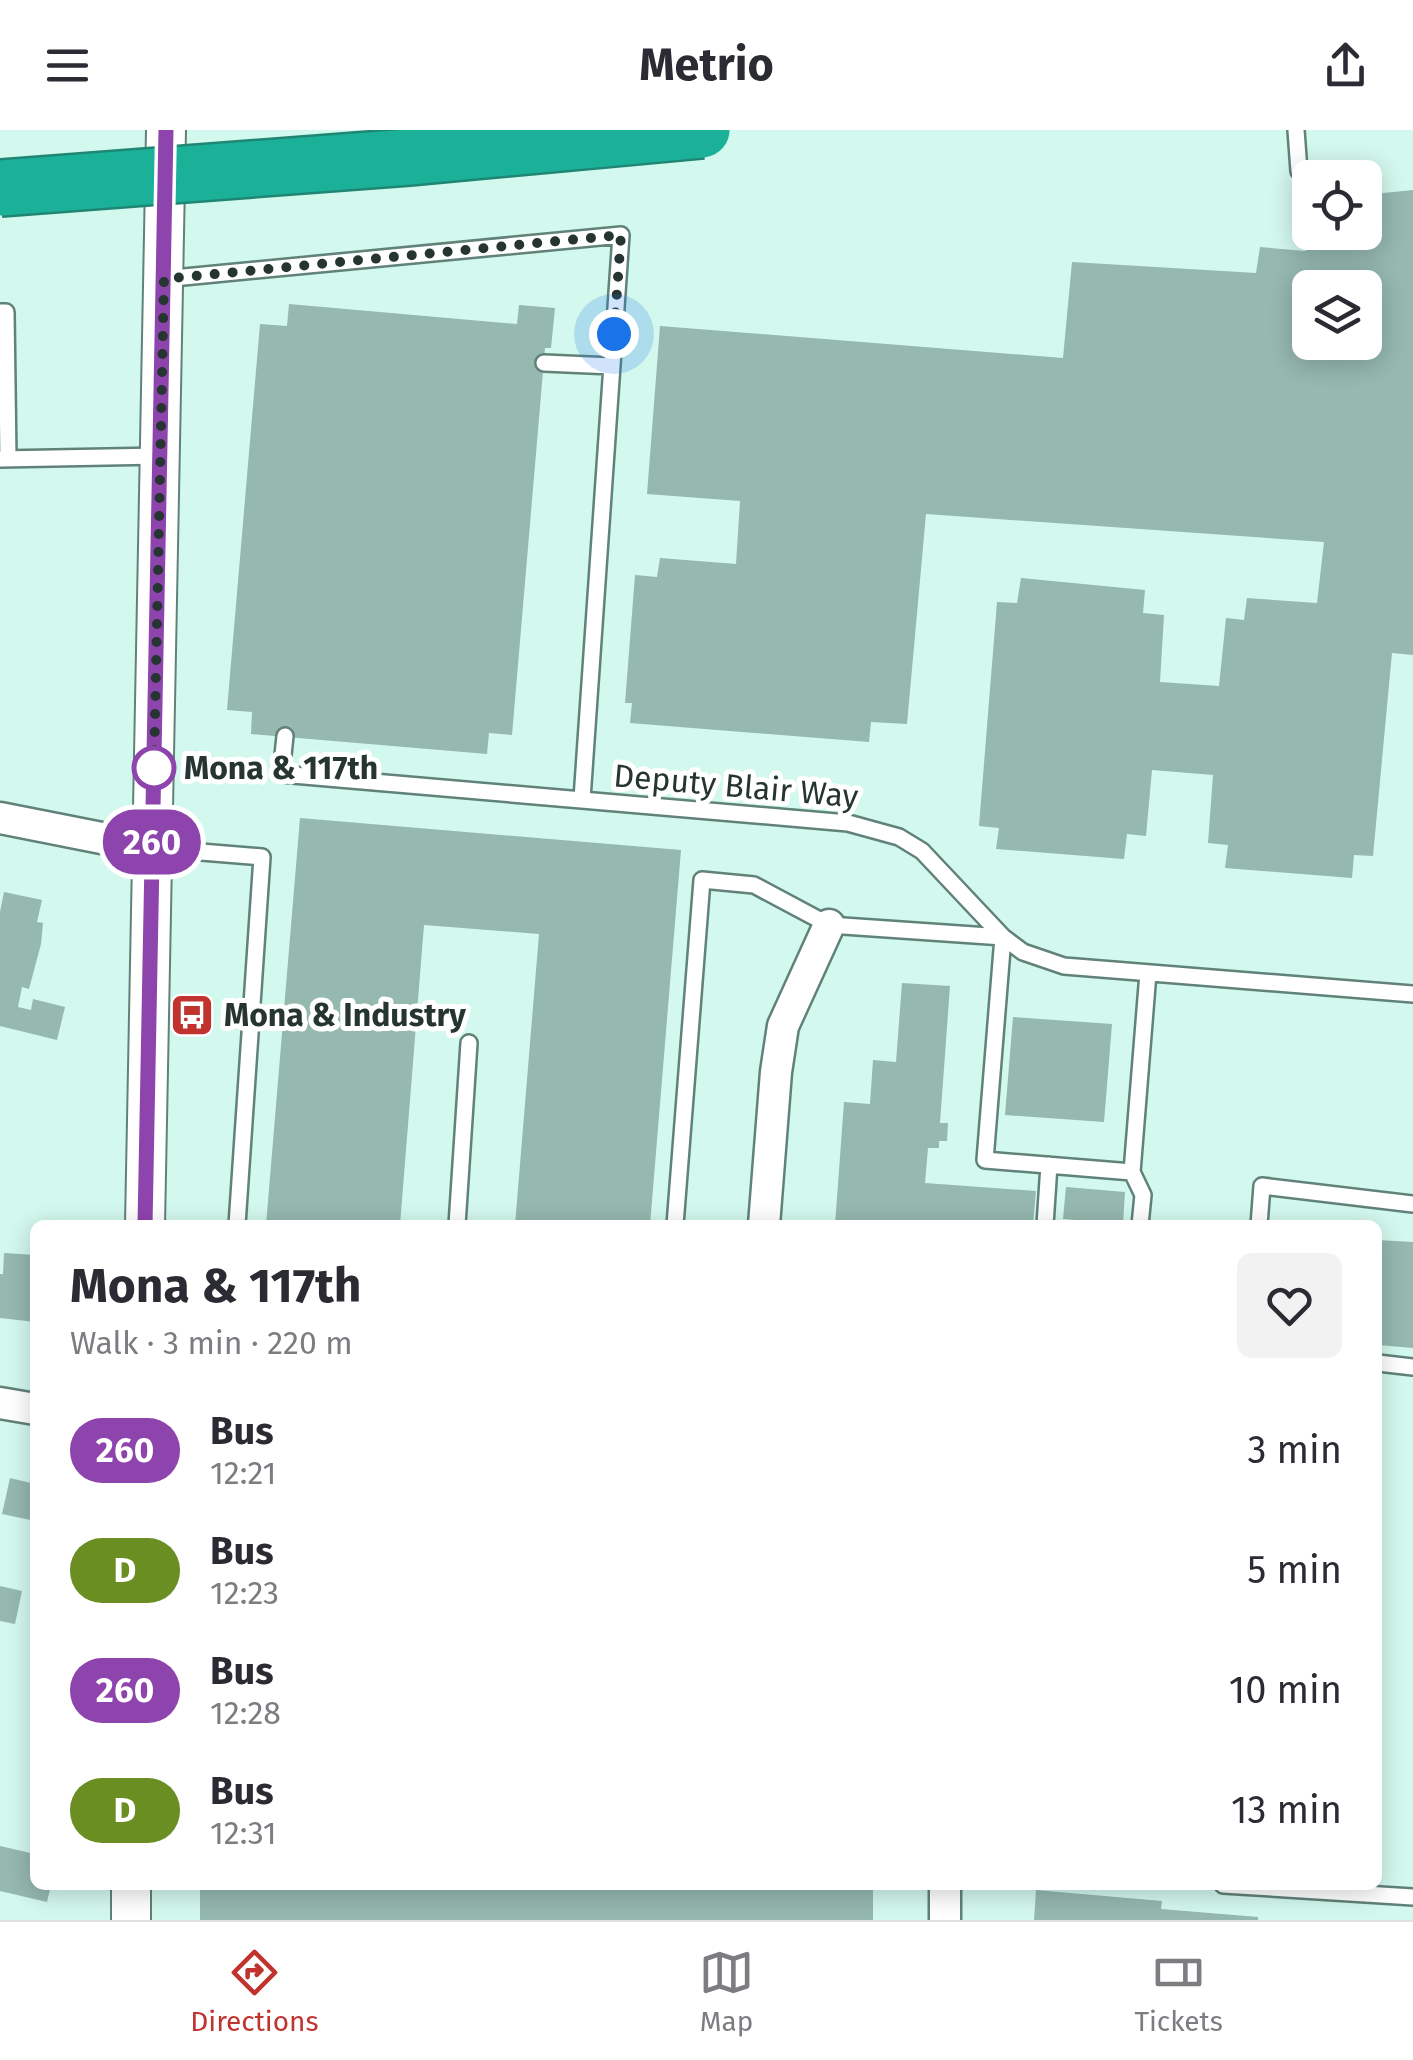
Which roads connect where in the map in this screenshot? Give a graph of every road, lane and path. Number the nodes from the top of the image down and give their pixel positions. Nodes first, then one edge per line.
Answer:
1 (166, 130) edge
2 (702, 130) edge
3 (1296, 130) edge
4 (1298, 160) edge
5 (0, 188) edge
6 (164, 279) junction
7 (0, 312) edge
8 (544, 364) dead end
9 (612, 366) junction
10 (160, 456) junction
11 (4, 459) edge
12 (284, 736) dead end
13 (582, 800) junction
14 (0, 818) edge
15 (152, 848) junction
16 (829, 925) junction
17 (1003, 937) junction
18 (1148, 973) junction
19 (1413, 994) edge
20 (469, 1044) dead end
21 (1049, 1165) junction
22 (1132, 1172) junction
23 (1413, 1204) edge
24 (144, 1220) edge
25 (237, 1220) edge
26 (457, 1220) edge
27 (675, 1220) edge
28 (764, 1220) edge
29 (1045, 1220) edge
30 (1140, 1220) edge
31 (1259, 1220) edge
32 (1382, 1363) edge
33 (1413, 1366) edge
34 (0, 1402) edge
35 (30, 1408) edge
36 (132, 1890) edge
37 (945, 1890) edge
38 (1302, 1890) edge
39 (1413, 1897) edge
40 (131, 1920) edge
41 (945, 1920) edge

1 - 6 street
2 - 5 highway, bridge
3 - 4 lane
6 - 9 lane
6 - 10 street
7 - 11 lane
8 - 9 lane
9 - 13 lane
10 - 11 lane
10 - 15 street
12 - 13 lane, Deputy Blair Way
13 - 17 lane, Deputy Blair Way
14 - 15 street
15 - 24 street
15 - 25 lane
16 - 17 lane
16 - 27 lane
16 - 28 street
17 - 18 lane, Deputy Blair Way
17 - 21 lane
18 - 19 lane, Deputy Blair Way
18 - 22 lane
20 - 26 lane
21 - 22 lane
21 - 29 lane
22 - 30 lane
23 - 31 lane
32 - 33 lane
34 - 35 street
36 - 40 street
37 - 41 street
38 - 39 lane

